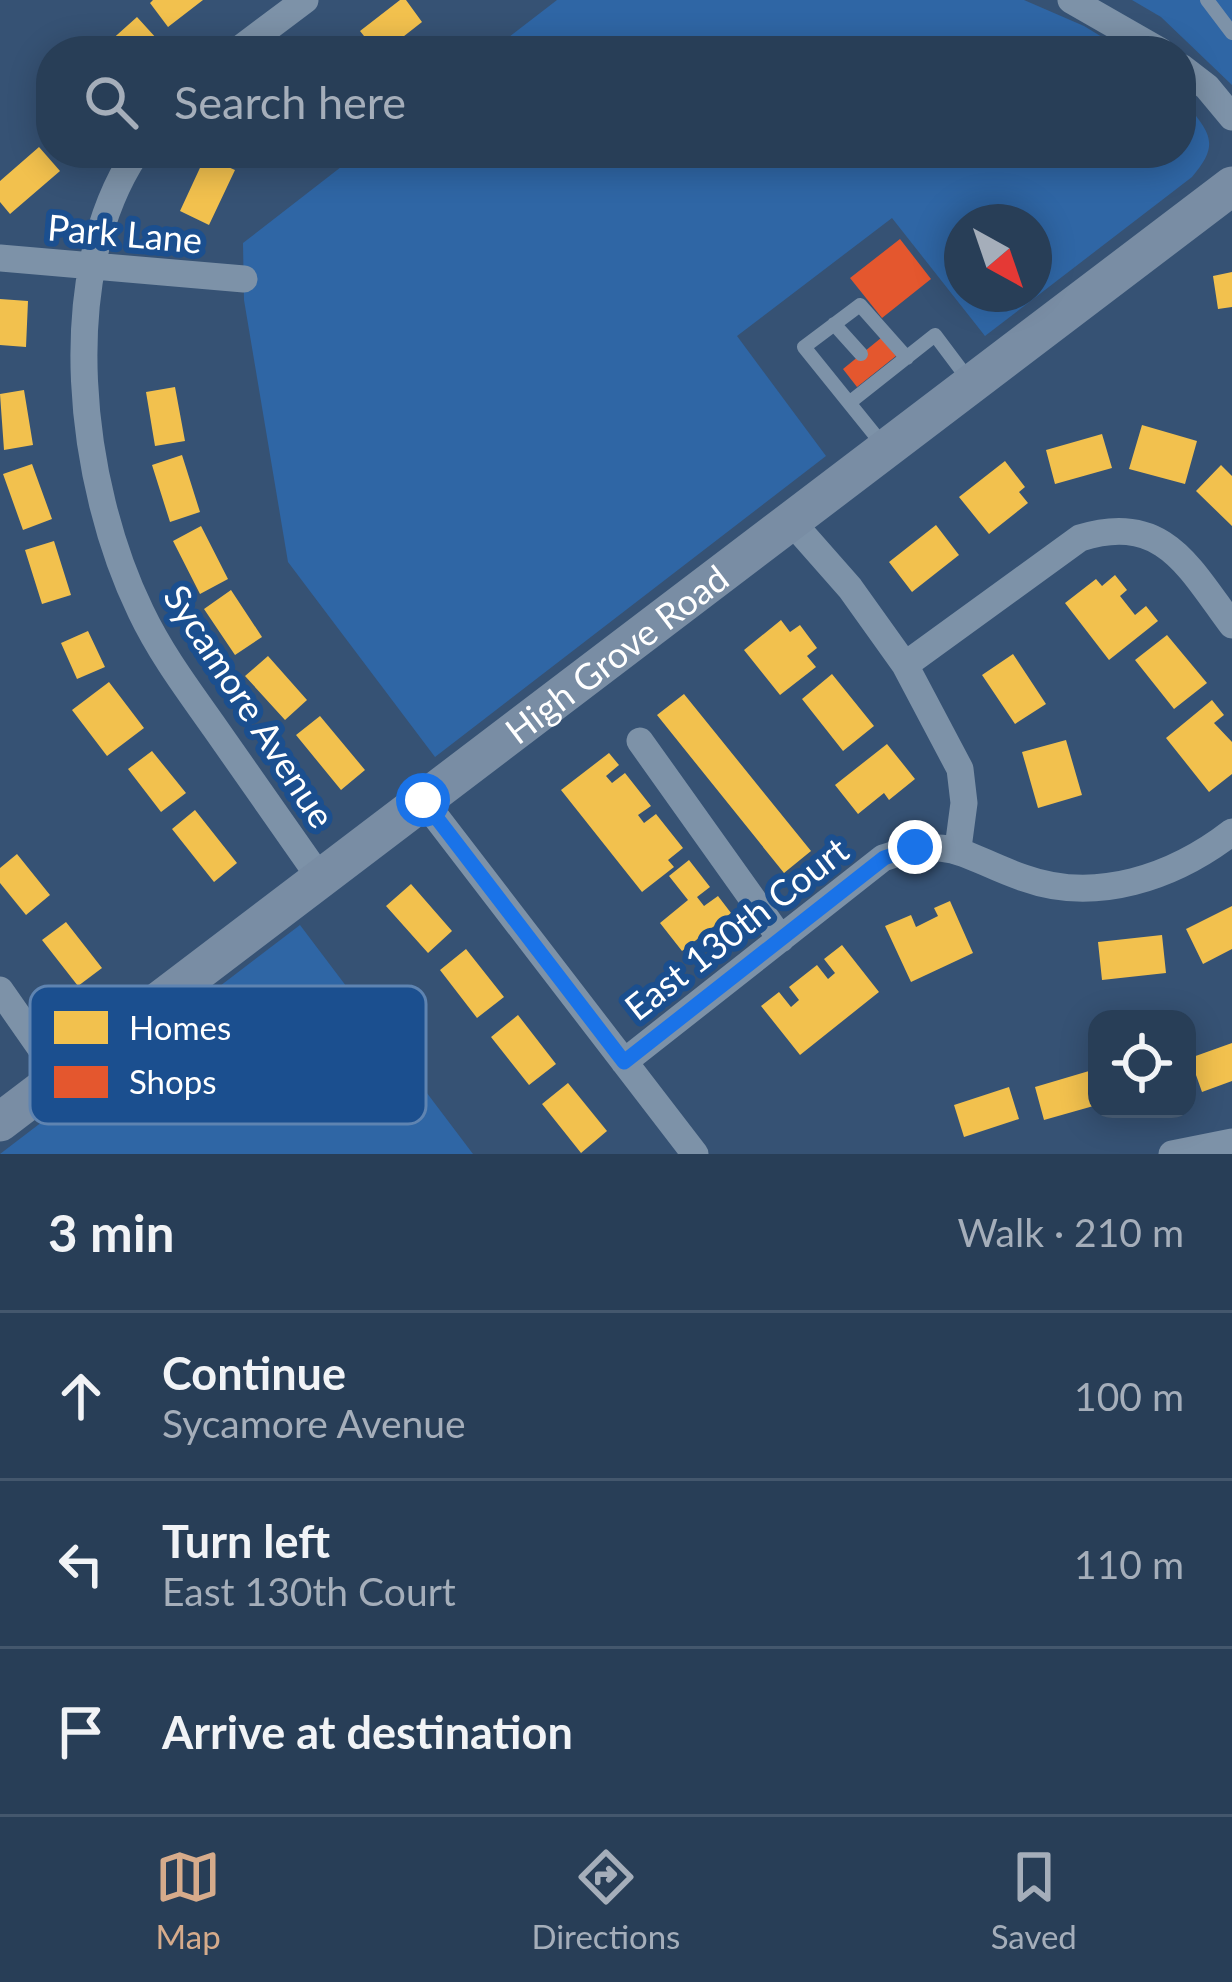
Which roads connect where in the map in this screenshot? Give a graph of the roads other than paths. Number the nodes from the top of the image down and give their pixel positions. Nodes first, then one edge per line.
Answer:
1 (304, 0) edge
2 (1071, 0) edge
3 (1207, 0) edge
4 (1232, 33) edge
5 (257, 36) edge
6 (1134, 36) edge
7 (1196, 79) edge
8 (1232, 117) edge
9 (129, 168) edge
10 (1232, 187) edge
11 (0, 258) edge
12 (91, 266) junction
13 (244, 279) dead end
14 (834, 324) junction
15 (861, 354) dead end
16 (907, 358) junction
17 (972, 384) junction
18 (849, 403) junction
19 (886, 449) junction
20 (790, 521) junction
21 (1232, 625) edge
22 (905, 664) junction
23 (640, 741) dead end
24 (423, 800) junction
25 (1232, 832) edge
26 (958, 848) junction
27 (320, 878) junction
28 (781, 938) junction
29 (178, 986) edge
30 (0, 990) edge
31 (30, 1033) edge
32 (624, 1062) junction
33 (30, 1099) edge
34 (0, 1122) edge
35 (1232, 1142) edge
36 (695, 1154) edge
37 (1172, 1154) edge

1 - 5 street
2 - 6 street
3 - 4 lane
7 - 8 street
9 - 12 street, Sycamore Avenue
10 - 17 main road, High Grove Road
11 - 12 street, Park Lane
12 - 13 street, Park Lane
12 - 27 street, Sycamore Avenue
14 - 15 lane
14 - 16 lane
14 - 18 lane
16 - 17 lane
16 - 18 lane
17 - 19 main road, High Grove Road
18 - 19 lane
19 - 20 main road, High Grove Road
20 - 22 street
20 - 24 main road, High Grove Road
21 - 22 street
22 - 26 street
23 - 28 street
24 - 27 main road, High Grove Road
24 - 32 street
25 - 26 street, East 130th Court
26 - 28 street, East 130th Court
27 - 29 main road, High Grove Road
28 - 32 street, East 130th Court
30 - 31 street
32 - 36 street
33 - 34 main road, High Grove Road
35 - 37 street

